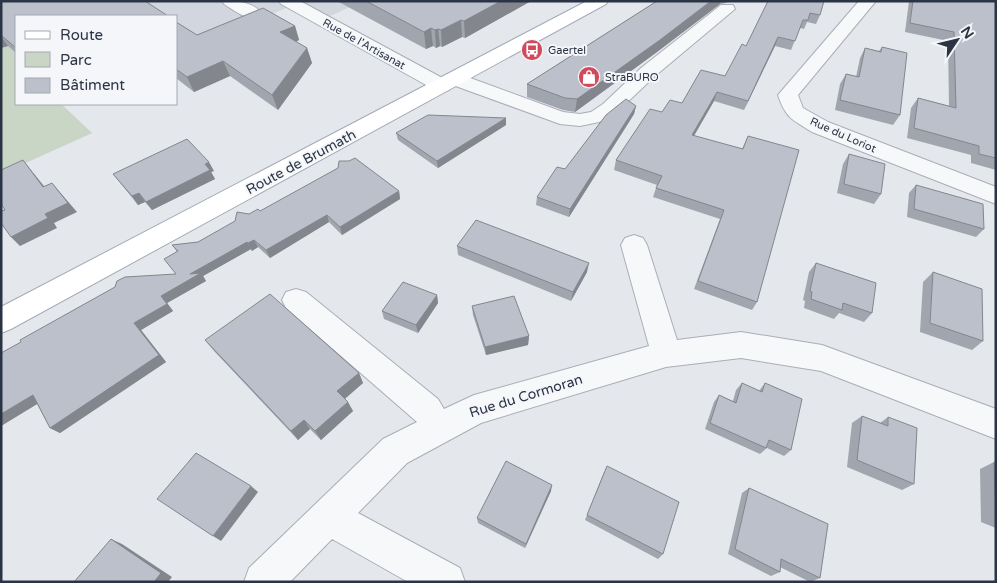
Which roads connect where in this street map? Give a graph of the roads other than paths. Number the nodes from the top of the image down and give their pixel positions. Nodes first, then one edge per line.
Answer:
1 (230, 1) edge
2 (287, 1) edge
3 (600, 1) edge
4 (868, 1) edge
5 (727, 9) dead end
6 (254, 14) edge
7 (448, 83) junction
8 (996, 196) edge
9 (634, 245) dead end
10 (296, 300) dead end
11 (1, 321) edge
12 (666, 354) junction
13 (996, 424) edge
14 (438, 428) junction
15 (328, 516) junction
16 (263, 582) edge
17 (446, 582) edge

1 - 6 street
2 - 7 street, Rue de l'Artisanat
3 - 7 main road, Route de Brumath
4 - 8 street, Rue du Loriot
5 - 7 street, Rue de l'Artisanat
7 - 11 main road, Route de Brumath
9 - 12 street
10 - 14 street
12 - 13 street, Rue du Cormoran
12 - 14 street, Rue du Cormoran
14 - 15 street, Rue du Cormoran
15 - 16 street, Rue du Cormoran
15 - 17 street

